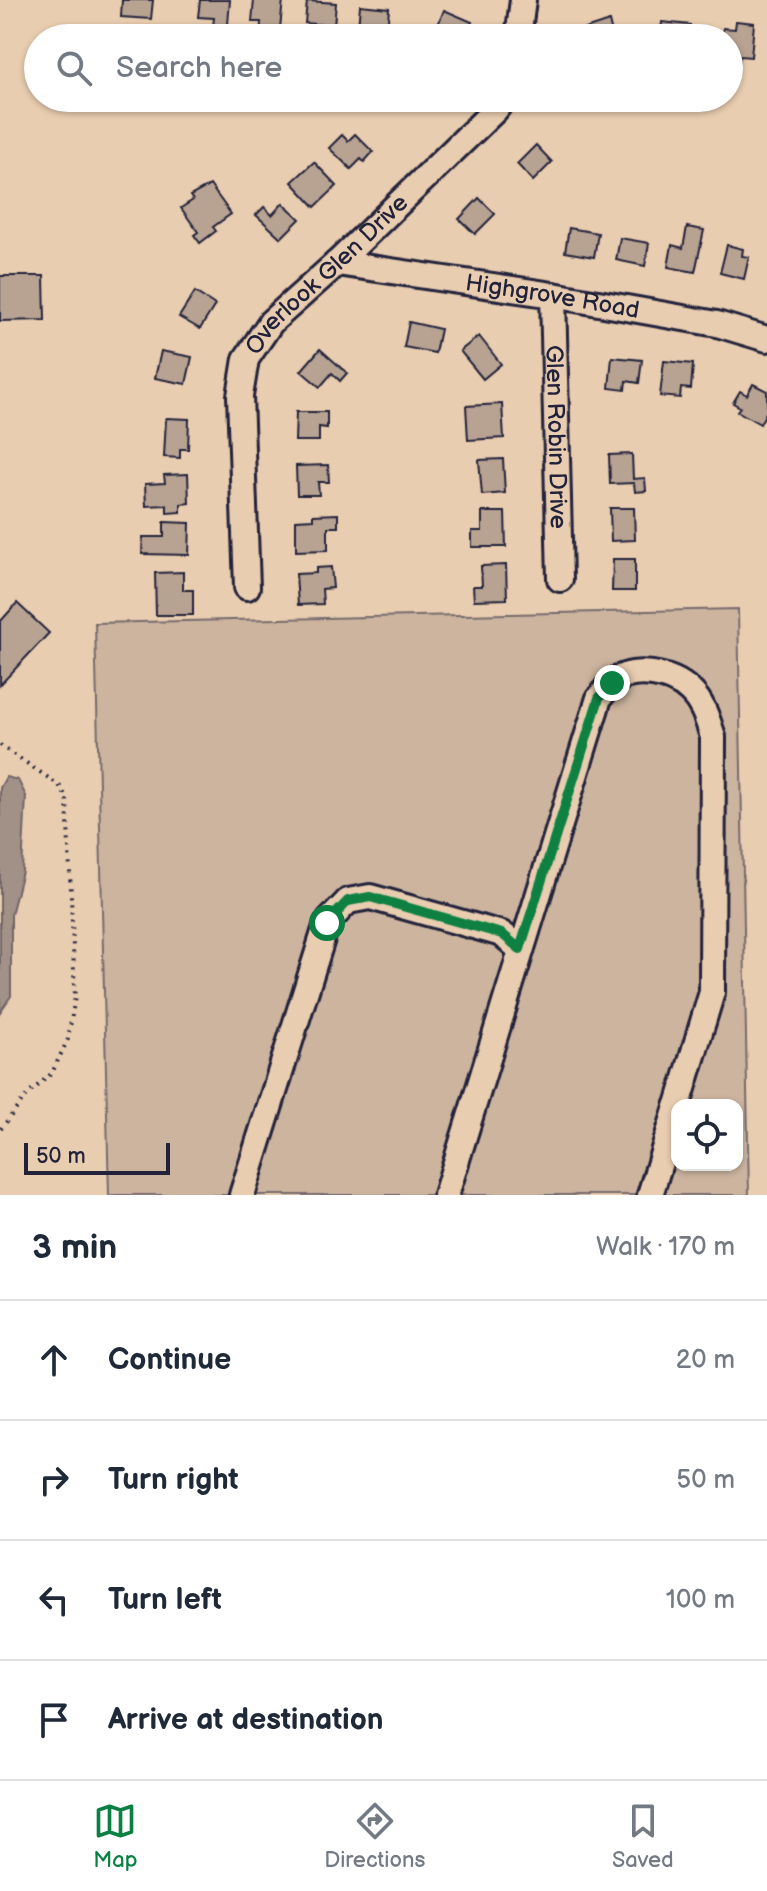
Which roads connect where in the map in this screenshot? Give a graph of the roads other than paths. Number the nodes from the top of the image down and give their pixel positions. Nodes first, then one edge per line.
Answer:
1 (523, 0) edge
2 (520, 24) edge
3 (493, 112) edge
4 (337, 263) junction
5 (553, 295) junction
6 (767, 339) edge
7 (560, 579) dead end
8 (247, 587) dead end
9 (520, 949) junction
10 (679, 1099) edge
11 (671, 1126) edge
12 (242, 1195) edge
13 (446, 1195) edge
14 (650, 1195) edge

1 - 2 street
3 - 4 street, Overlook Glen Drive
4 - 5 street, Highgrove Road
4 - 8 street, Overlook Glen Drive
5 - 6 street, Highgrove Road
5 - 7 street, Glen Robin Drive
9 - 10 street
9 - 12 street
9 - 13 street
11 - 14 street

